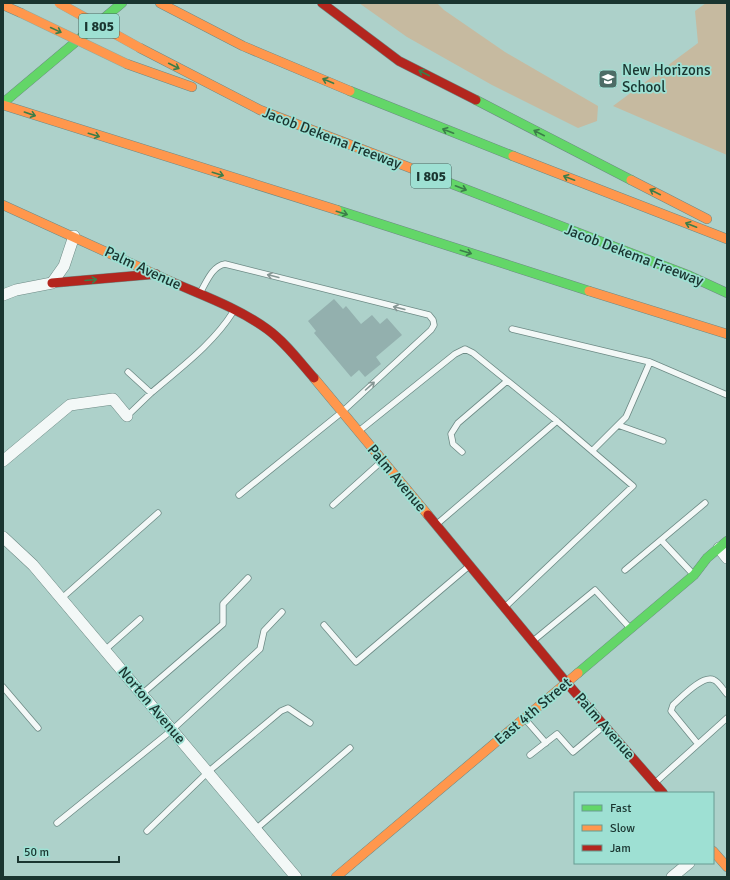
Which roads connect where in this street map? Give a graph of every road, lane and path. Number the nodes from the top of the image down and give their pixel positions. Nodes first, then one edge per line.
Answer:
1 (59, 3) edge
2 (122, 3) edge
3 (160, 3) edge
4 (167, 3) edge
5 (322, 3) edge
6 (3, 5) edge
7 (179, 12) junction
8 (3, 104) edge
9 (260, 110) junction
10 (3, 205) edge
11 (720, 226) edge
12 (74, 236) junction
13 (727, 239) edge
14 (156, 274) junction
15 (52, 284) junction
16 (200, 293) junction
17 (727, 293) edge
18 (3, 296) edge
19 (235, 310) junction
20 (512, 329) dead end
21 (727, 334) edge
22 (650, 362) junction
23 (128, 372) dead end
24 (507, 381) junction
25 (151, 393) junction
26 (727, 395) edge
27 (342, 412) junction
28 (127, 416) joint
29 (557, 422) junction
30 (618, 425) junction
31 (358, 432) junction
32 (663, 441) dead end
33 (592, 451) junction
34 (462, 452) dead end
35 (382, 461) junction
36 (3, 462) edge
37 (239, 495) dead end
38 (705, 503) dead end
39 (333, 505) dead end
40 (158, 513) dead end
41 (436, 525) junction
42 (5, 541) edge
43 (662, 541) junction
44 (723, 545) edge
45 (727, 558) edge
46 (470, 566) junction
47 (626, 570) dead end
48 (694, 575) junction
49 (248, 578) dead end
50 (62, 598) junction
51 (504, 608) junction
52 (282, 612) dead end
53 (140, 619) dead end
54 (324, 625) dead end
55 (631, 628) junction
56 (532, 641) junction
57 (105, 650) junction
58 (566, 682) junction
59 (3, 687) edge
60 (142, 694) junction
61 (727, 694) edge
62 (524, 718) junction
63 (727, 718) edge
64 (310, 723) dead end
65 (604, 726) junction
66 (38, 728) dead end
67 (172, 730) junction
68 (546, 743) junction
69 (698, 744) junction
70 (350, 748) dead end
71 (530, 756) dead end
72 (208, 772) junction
73 (654, 783) junction
74 (662, 792) edge
75 (57, 823) dead end
76 (256, 829) junction
77 (147, 831) dead end
78 (714, 852) edge
79 (688, 864) edge
80 (726, 864) edge
81 (296, 877) edge
82 (336, 877) edge
83 (672, 877) edge

1 -> 9 main road, Jacob Dekema Freeway / I 805, bridge
2 - 8 main road
3 - 7 main road
4 - 7 main road
11 -> 5 main road
6 -> 9 main road, bridge
13 -> 7 main road
8 -> 21 main road
9 -> 17 main road, Jacob Dekema Freeway / I 805
10 - 12 main road, Palm Avenue
12 - 14 main road, Palm Avenue
12 - 15 street
15 -> 14 main road
14 - 16 main road, Palm Avenue
15 - 18 street
16 - 19 main road, Palm Avenue
27 -> 16 lane
19 - 25 lane
19 - 27 main road, Palm Avenue
20 - 22 lane
22 - 26 lane
22 - 30 lane
23 - 25 lane
24 - 29 lane
24 - 31 lane
24 - 34 lane
25 - 28 lane
27 - 31 main road, Palm Avenue
27 - 37 lane
28 - 36 street
29 - 33 lane
29 - 41 lane
30 - 32 lane
30 - 33 lane
31 - 35 main road, Palm Avenue
33 - 51 lane
35 - 39 lane
35 - 41 main road, Palm Avenue
38 - 43 lane
40 - 50 lane
41 - 46 main road, Palm Avenue
42 - 50 street, Norton Avenue
43 - 47 lane
43 - 48 lane
44 - 45 street
44 - 48 main road, East 4th Street
46 - 51 main road, Palm Avenue
46 - 54 lane
48 - 55 main road, East 4th Street
49 - 60 lane
50 - 57 street, Norton Avenue
51 - 56 main road, Palm Avenue
52 - 67 lane
53 - 57 lane
55 - 56 lane
55 - 58 main road, East 4th Street
56 - 58 main road, Palm Avenue
57 - 60 street, Norton Avenue
58 - 62 main road, East 4th Street
58 - 65 main road, Palm Avenue
59 - 66 lane
60 - 67 street, Norton Avenue
61 - 69 lane
62 - 68 lane
62 - 82 main road, East 4th Street
63 - 69 lane
64 - 72 lane
65 - 68 lane
65 - 73 main road, Palm Avenue
67 - 72 street, Norton Avenue
67 - 75 lane
68 - 71 lane
69 - 73 lane
70 - 76 lane
72 - 76 street, Norton Avenue
72 - 77 lane
73 - 74 main road, Palm Avenue
76 - 81 street, Norton Avenue
78 - 80 main road
79 - 83 street

